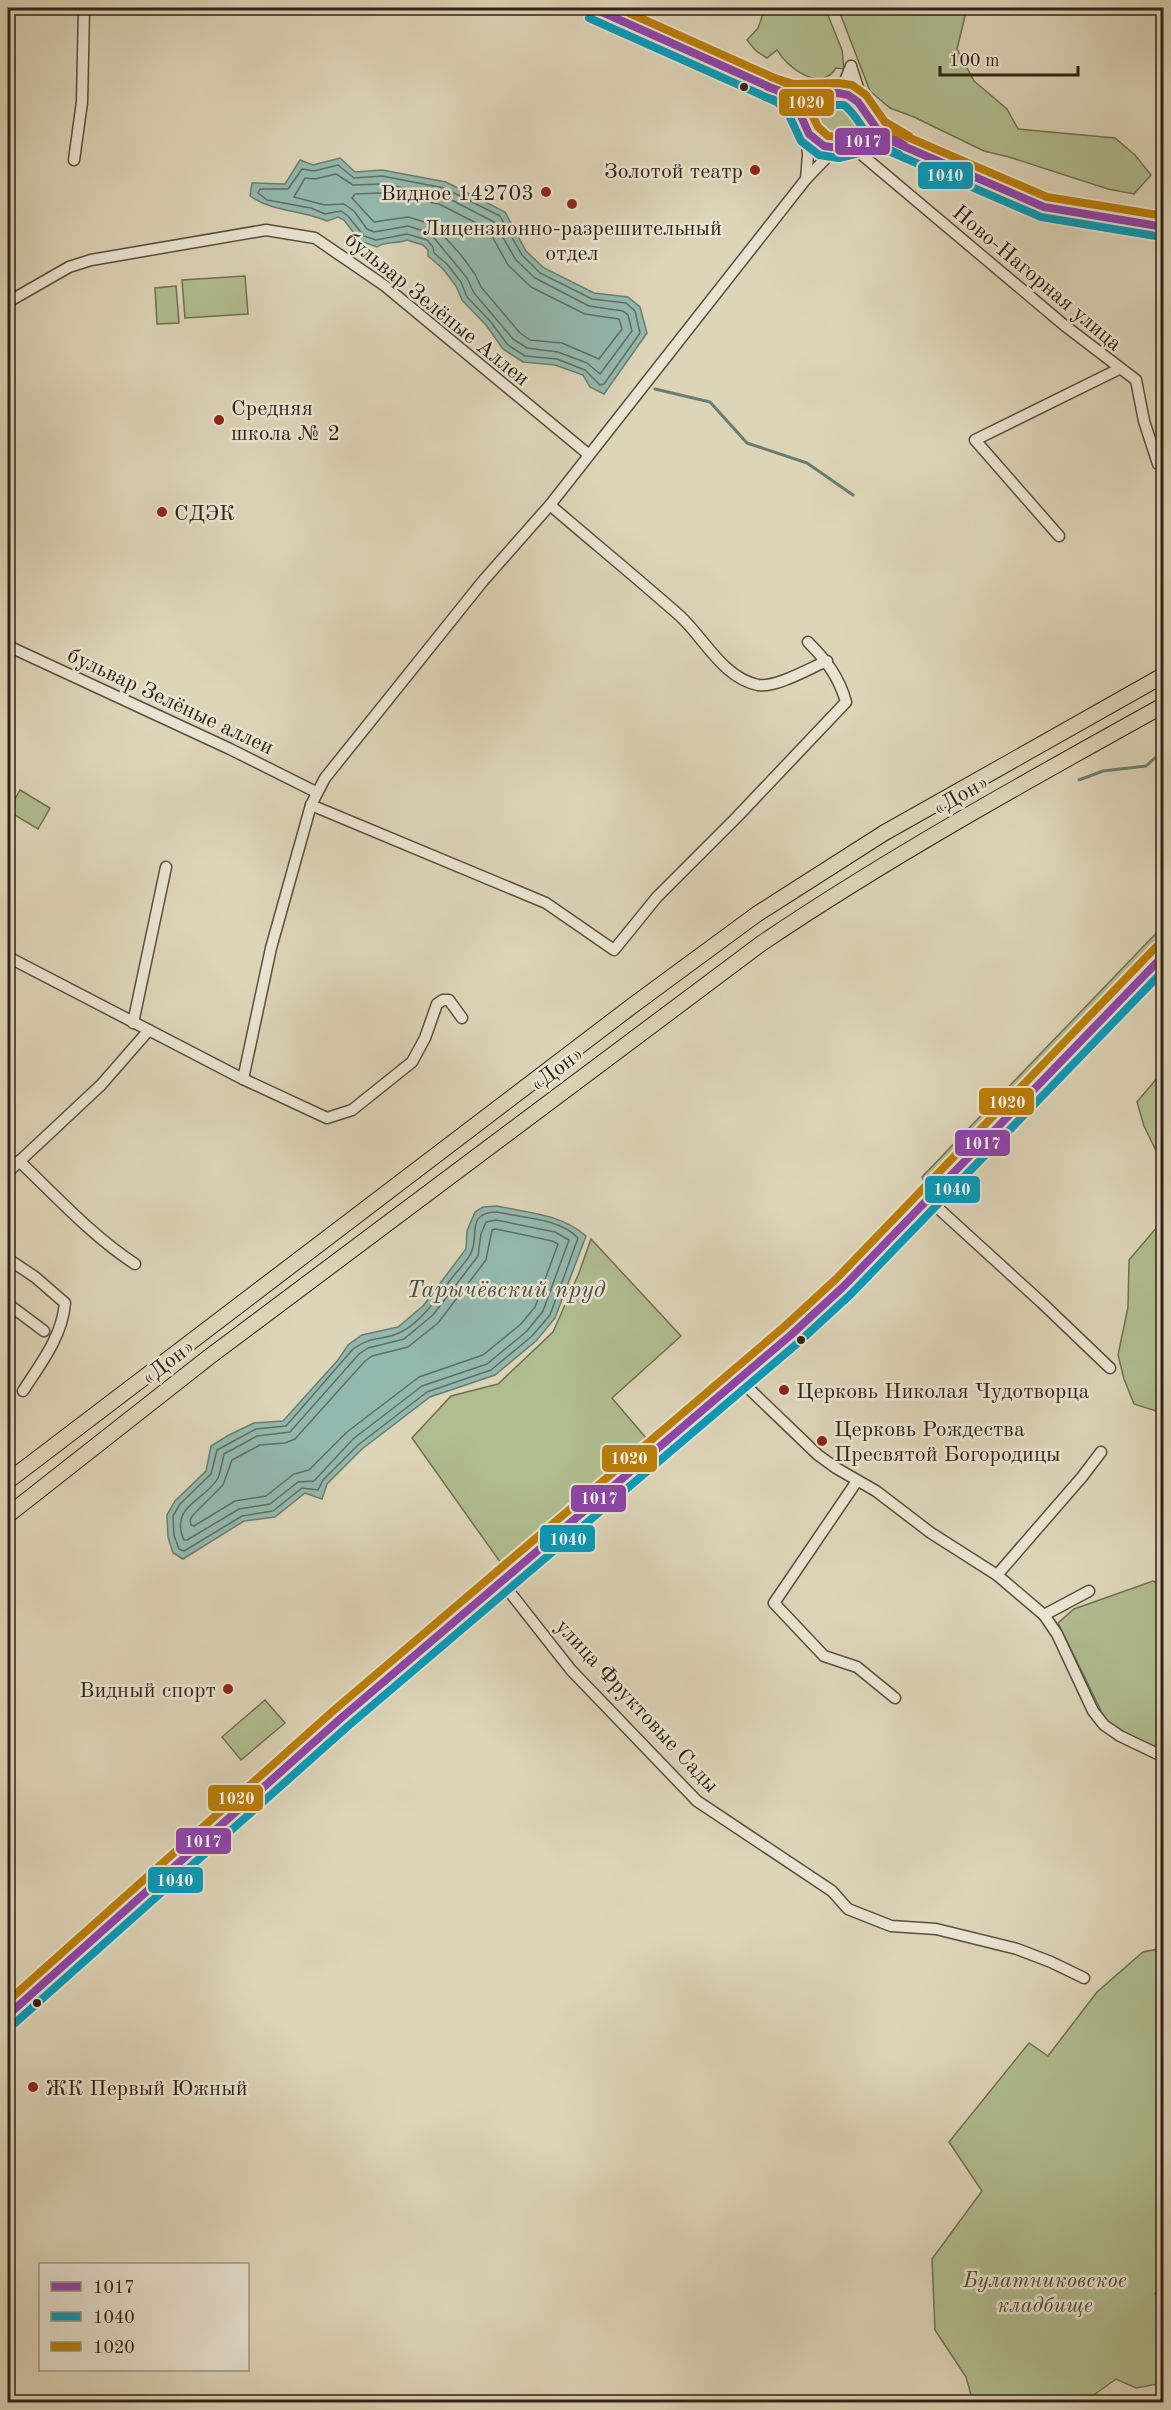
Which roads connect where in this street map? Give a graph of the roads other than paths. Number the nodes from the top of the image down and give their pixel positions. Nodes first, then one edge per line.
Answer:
1 (84, 8) edge
2 (593, 8) edge
3 (638, 8) edge
4 (630, 24) junction
5 (783, 93) junction
6 (826, 94) junction
7 (862, 109) junction
8 (805, 127) junction
9 (849, 144) junction
10 (903, 145) junction
11 (74, 160) dead end
12 (806, 179) junction
13 (1164, 227) edge
14 (8, 302) edge
15 (1119, 369) junction
16 (588, 454) junction
17 (1158, 464) dead end
18 (550, 505) junction
19 (1059, 536) dead end
20 (808, 642) dead end
21 (8, 646) edge
22 (827, 661) junction
23 (1164, 675) edge
24 (1164, 705) edge
25 (316, 792) junction
26 (311, 805) junction
27 (166, 867) dead end
28 (1164, 954) edge
29 (8, 957) edge
30 (462, 1018) dead end
31 (133, 1023) junction
32 (149, 1030) junction
33 (243, 1079) junction
34 (19, 1161) junction
35 (8, 1172) edge
36 (928, 1199) junction
37 (8, 1259) edge
38 (135, 1264) dead end
39 (8, 1304) edge
40 (44, 1331) dead end
41 (1110, 1368) dead end
42 (740, 1380) junction
43 (23, 1391) dead end
44 (1101, 1452) dead end
45 (8, 1481) edge
46 (857, 1481) junction
47 (8, 1515) edge
48 (997, 1575) junction
49 (501, 1581) junction
50 (1089, 1592) dead end
51 (1044, 1615) junction
52 (895, 1698) dead end
53 (1164, 1757) edge
54 (1084, 1978) dead end
55 (8, 2015) edge

1 - 11 street
2 - 4 main road
3 - 4 street
4 - 5 main road
5 - 6 main road
5 - 8 main road
6 - 7 main road
6 - 7 street
6 - 8 main road
7 - 9 main road
7 - 10 main road
8 - 9 main road
8 - 12 street
9 - 10 main road
9 - 12 street
9 - 15 street, Ново-Нагорная улица
10 - 13 main road
12 - 16 street
14 - 16 street, бульвар Зелёные Аллеи
15 - 17 street, Ново-Нагорная улица
15 - 19 street
16 - 18 street
18 - 22 street
18 - 25 street
20 - 22 street
21 - 25 street, бульвар Зелёные аллеи
22 - 26 street
23 - 45 highway, «Дон»
24 - 47 highway, «Дон»
25 - 26 street
26 - 33 street
27 - 31 street
28 - 36 main road
29 - 31 street
30 - 33 street
31 - 32 street
32 - 33 street
32 - 34 street
34 - 35 street
34 - 38 street
36 - 41 street
36 - 42 main road
37 - 43 street
39 - 40 street
42 - 46 street
42 - 49 main road
44 - 48 street
46 - 48 street
46 - 52 street
48 - 51 street
49 - 54 street, улица Фруктовые Сады
49 - 55 main road
50 - 51 street
51 - 53 street

